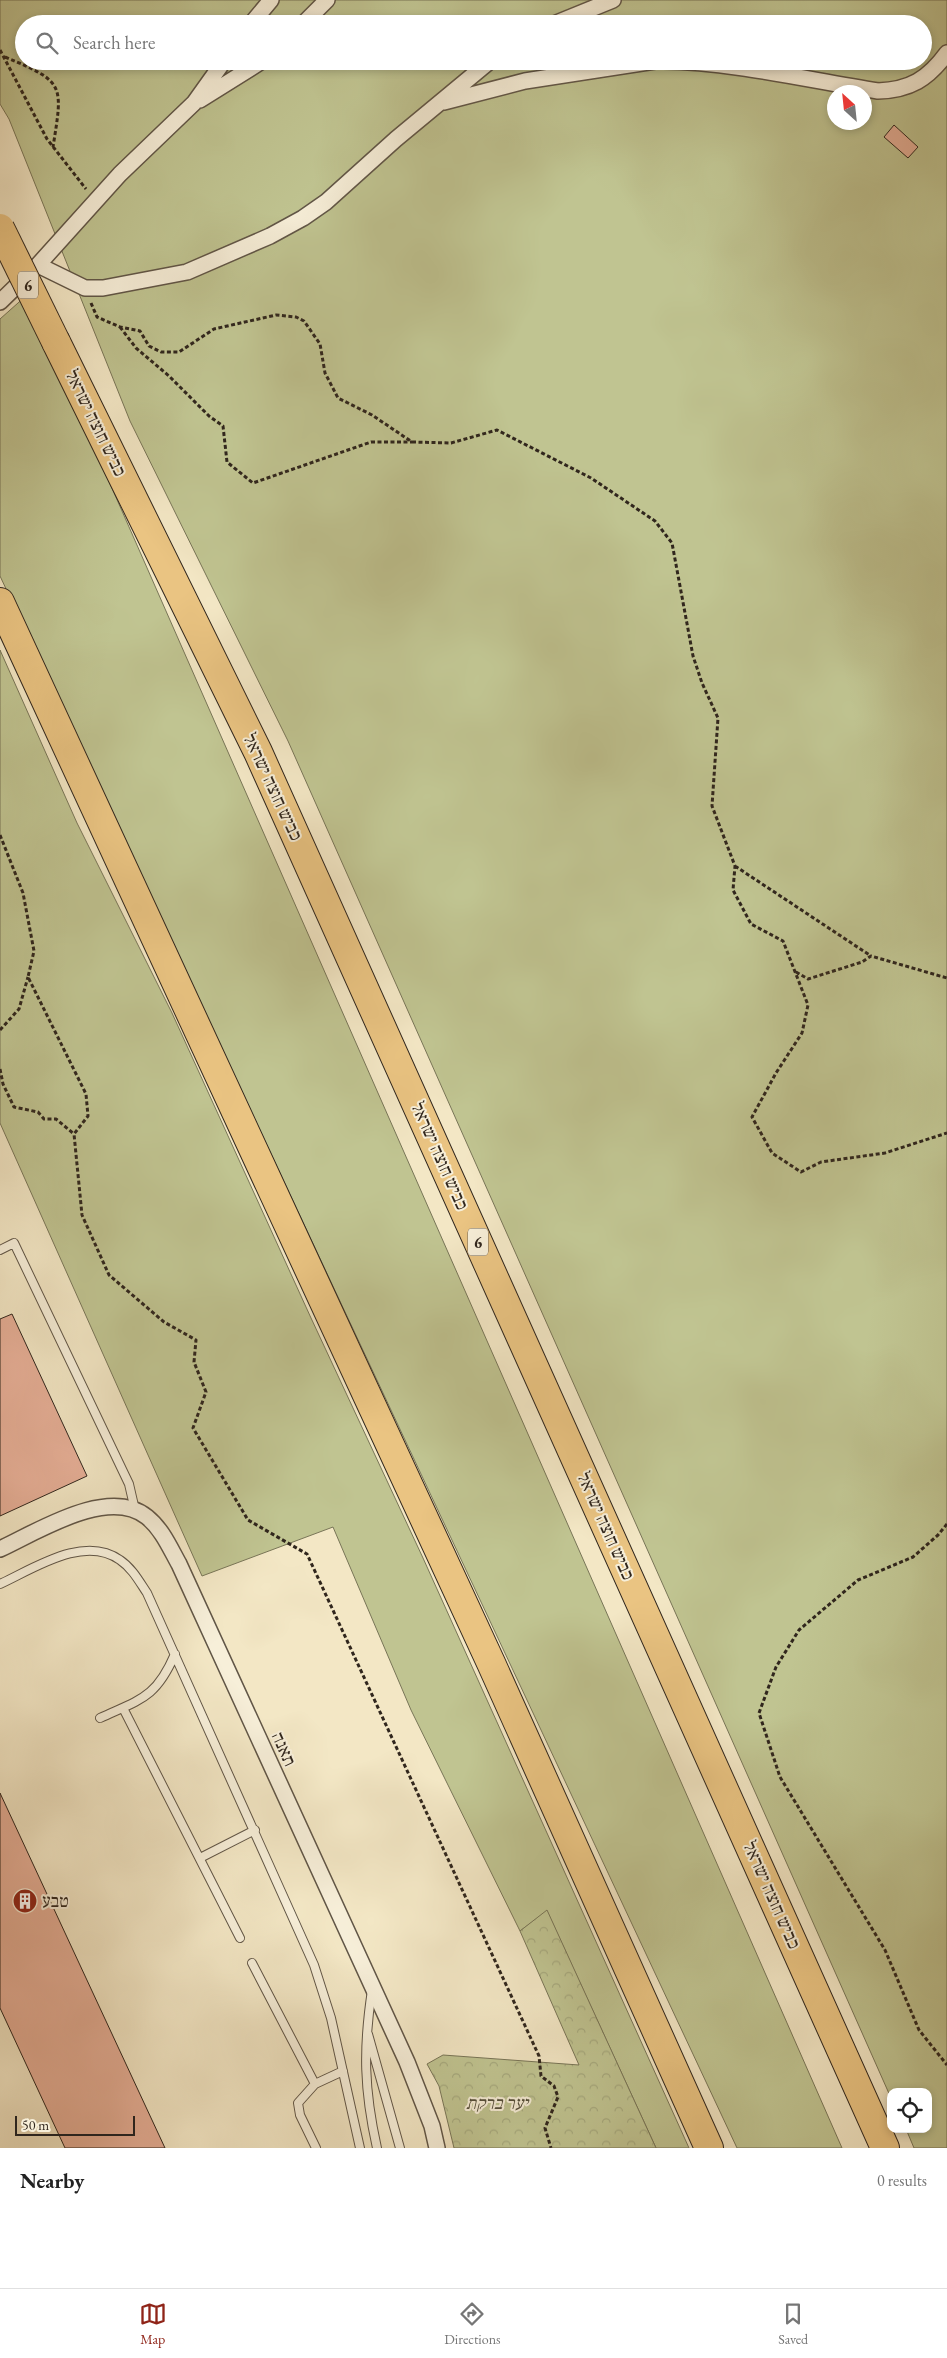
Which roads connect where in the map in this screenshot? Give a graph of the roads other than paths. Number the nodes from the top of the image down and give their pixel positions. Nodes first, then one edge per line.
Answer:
1 (270, 0) edge
2 (327, 0) edge
3 (613, 0) edge
4 (258, 15) edge
5 (312, 15) edge
6 (576, 15) edge
7 (947, 53) edge
8 (218, 70) edge
9 (247, 70) edge
10 (479, 70) edge
11 (596, 70) edge
12 (750, 70) edge
13 (932, 70) edge
14 (932, 70) edge
15 (194, 103) junction
16 (438, 103) junction
17 (0, 228) edge
18 (38, 265) junction
19 (0, 302) edge
20 (0, 602) edge
21 (0, 1250) edge
22 (135, 1510) junction
23 (0, 1549) edge
24 (0, 1584) edge
25 (175, 1654) junction
26 (123, 1708) junction
27 (100, 1718) dead end
28 (255, 1830) junction
29 (200, 1858) junction
30 (240, 1938) dead end
31 (252, 1963) dead end
32 (373, 1988) junction
33 (366, 2027) junction
34 (343, 2071) junction
35 (314, 2084) junction
36 (316, 2148) edge
37 (360, 2148) edge
38 (377, 2148) edge
39 (400, 2148) edge
40 (437, 2148) edge
41 (709, 2148) edge
42 (886, 2148) edge

1 - 4 street
2 - 5 street
3 - 6 street
7 - 14 street
8 - 15 street
9 - 15 street
10 - 16 street
11 - 16 street
12 - 13 street
15 - 18 street
16 - 18 street
17 - 42 highway, כביש חוצה ישראל / 6, bridge
18 - 19 street
20 - 41 highway
21 - 22 lane
22 - 23 street, תאנה
22 - 32 street, תאנה
24 - 25 lane
25 - 26 lane
25 - 28 lane
26 - 27 lane
26 - 29 lane
28 - 29 lane
28 - 34 lane
29 - 30 lane
31 - 35 lane
32 - 33 lane
32 - 40 street, תאנה
33 - 38 lane
33 - 39 lane
34 - 35 lane
34 - 37 lane
35 - 36 lane

